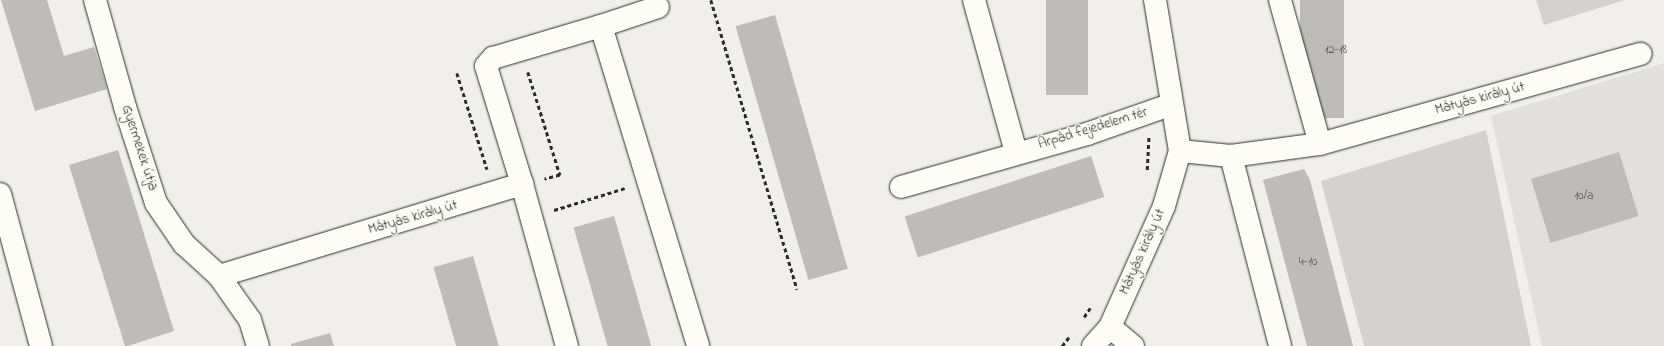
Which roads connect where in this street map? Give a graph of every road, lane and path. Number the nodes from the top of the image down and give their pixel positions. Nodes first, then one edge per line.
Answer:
1 (95, 0) edge
2 (711, 0) edge
3 (974, 0) edge
4 (1155, 0) edge
5 (1280, 0) edge
6 (658, 7) dead end
7 (601, 26) junction
8 (521, 50) junction
9 (1641, 54) dead end
10 (457, 72) dead end
11 (1170, 105) junction
12 (1148, 112) junction
13 (1320, 144) junction
14 (1180, 151) junction
15 (1016, 153) junction
16 (1231, 156) junction
17 (1147, 173) dead end
18 (647, 181) junction
19 (533, 185) junction
20 (901, 187) dead end
21 (494, 192) junction
22 (1, 203) edge
23 (548, 205) dead end
24 (219, 276) junction
25 (797, 289) dead end
26 (1094, 302) dead end
27 (1081, 321) dead end
28 (1110, 327) junction
29 (1072, 334) dead end
30 (41, 346) edge
31 (258, 346) edge
32 (567, 346) edge
33 (698, 346) edge
34 (1062, 346) edge
35 (1093, 346) edge
36 (1133, 346) edge
37 (1280, 346) edge

1 - 24 street, Gyermekek útja
2 - 25 path
3 - 15 street
4 - 11 street, Mátyás király út
5 - 13 street
6 - 7 street
7 - 8 street
7 - 18 street
8 - 19 path
8 - 19 street
9 - 13 street, Mátyás király út
10 - 21 path
11 - 12 street, Árpád fejedelem tér
11 - 14 street, Mátyás király út
12 - 15 street, Árpád fejedelem tér
12 - 17 path
13 - 16 street, Mátyás király út
14 - 16 street, Mátyás király út
14 - 28 street, Mátyás király út
15 - 20 street, Árpád fejedelem tér
16 - 37 street
18 - 23 path
18 - 33 street
19 - 21 street, Mátyás király út
19 - 32 street
21 - 24 street, Mátyás király út
22 - 30 street
24 - 31 street
26 - 27 path
28 - 35 street, Mátyás király út
28 - 36 street
29 - 34 path

